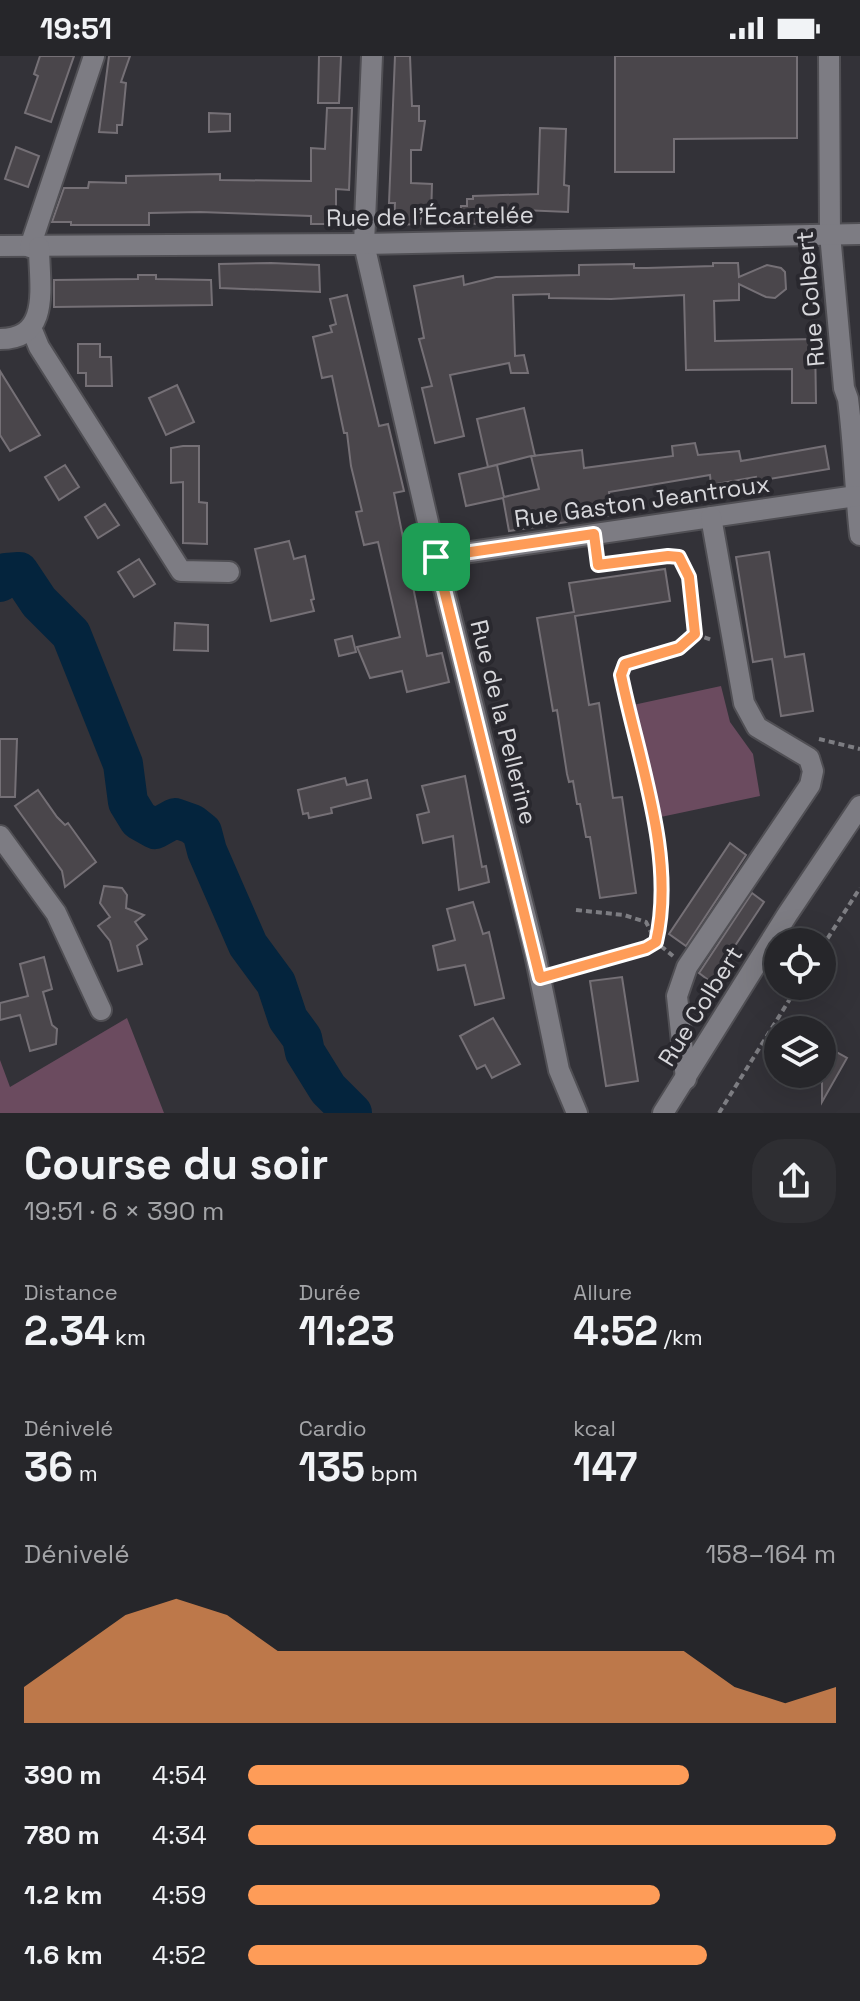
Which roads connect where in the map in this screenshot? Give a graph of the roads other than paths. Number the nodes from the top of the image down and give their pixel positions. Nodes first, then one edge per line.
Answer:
1 (94, 56) edge
2 (372, 56) edge
3 (829, 56) edge
4 (830, 234) junction
5 (860, 234) edge
6 (364, 244) junction
7 (0, 246) edge
8 (35, 247) junction
9 (32, 330) junction
10 (0, 339) edge
11 (856, 496) junction
12 (711, 517) junction
13 (860, 535) edge
14 (436, 557) junction
15 (229, 572) dead end
16 (860, 806) edge
17 (0, 836) edge
18 (101, 1010) dead end
19 (686, 1079) junction
20 (577, 1113) edge
21 (663, 1113) edge

1 - 8 street
2 - 6 street, Rue de la Pellerine
3 - 4 street, Rue Colbert
4 - 5 street, Rue de l'Écartelée
4 - 6 street, Rue de l'Écartelée
4 - 11 street, Rue Colbert
6 - 8 street, Rue de l'Écartelée
6 - 14 street, Rue de la Pellerine
7 - 8 street, Rue de l'Écartelée
8 - 9 street
9 - 10 street
9 - 15 street
11 - 12 street, Rue Gaston Jeantroux
11 - 13 street, Rue Colbert
12 - 14 street, Rue Gaston Jeantroux
12 - 19 street
14 - 20 street, Rue de la Pellerine
16 - 19 street, Rue Colbert
17 - 18 street
19 - 21 street, Rue Colbert

